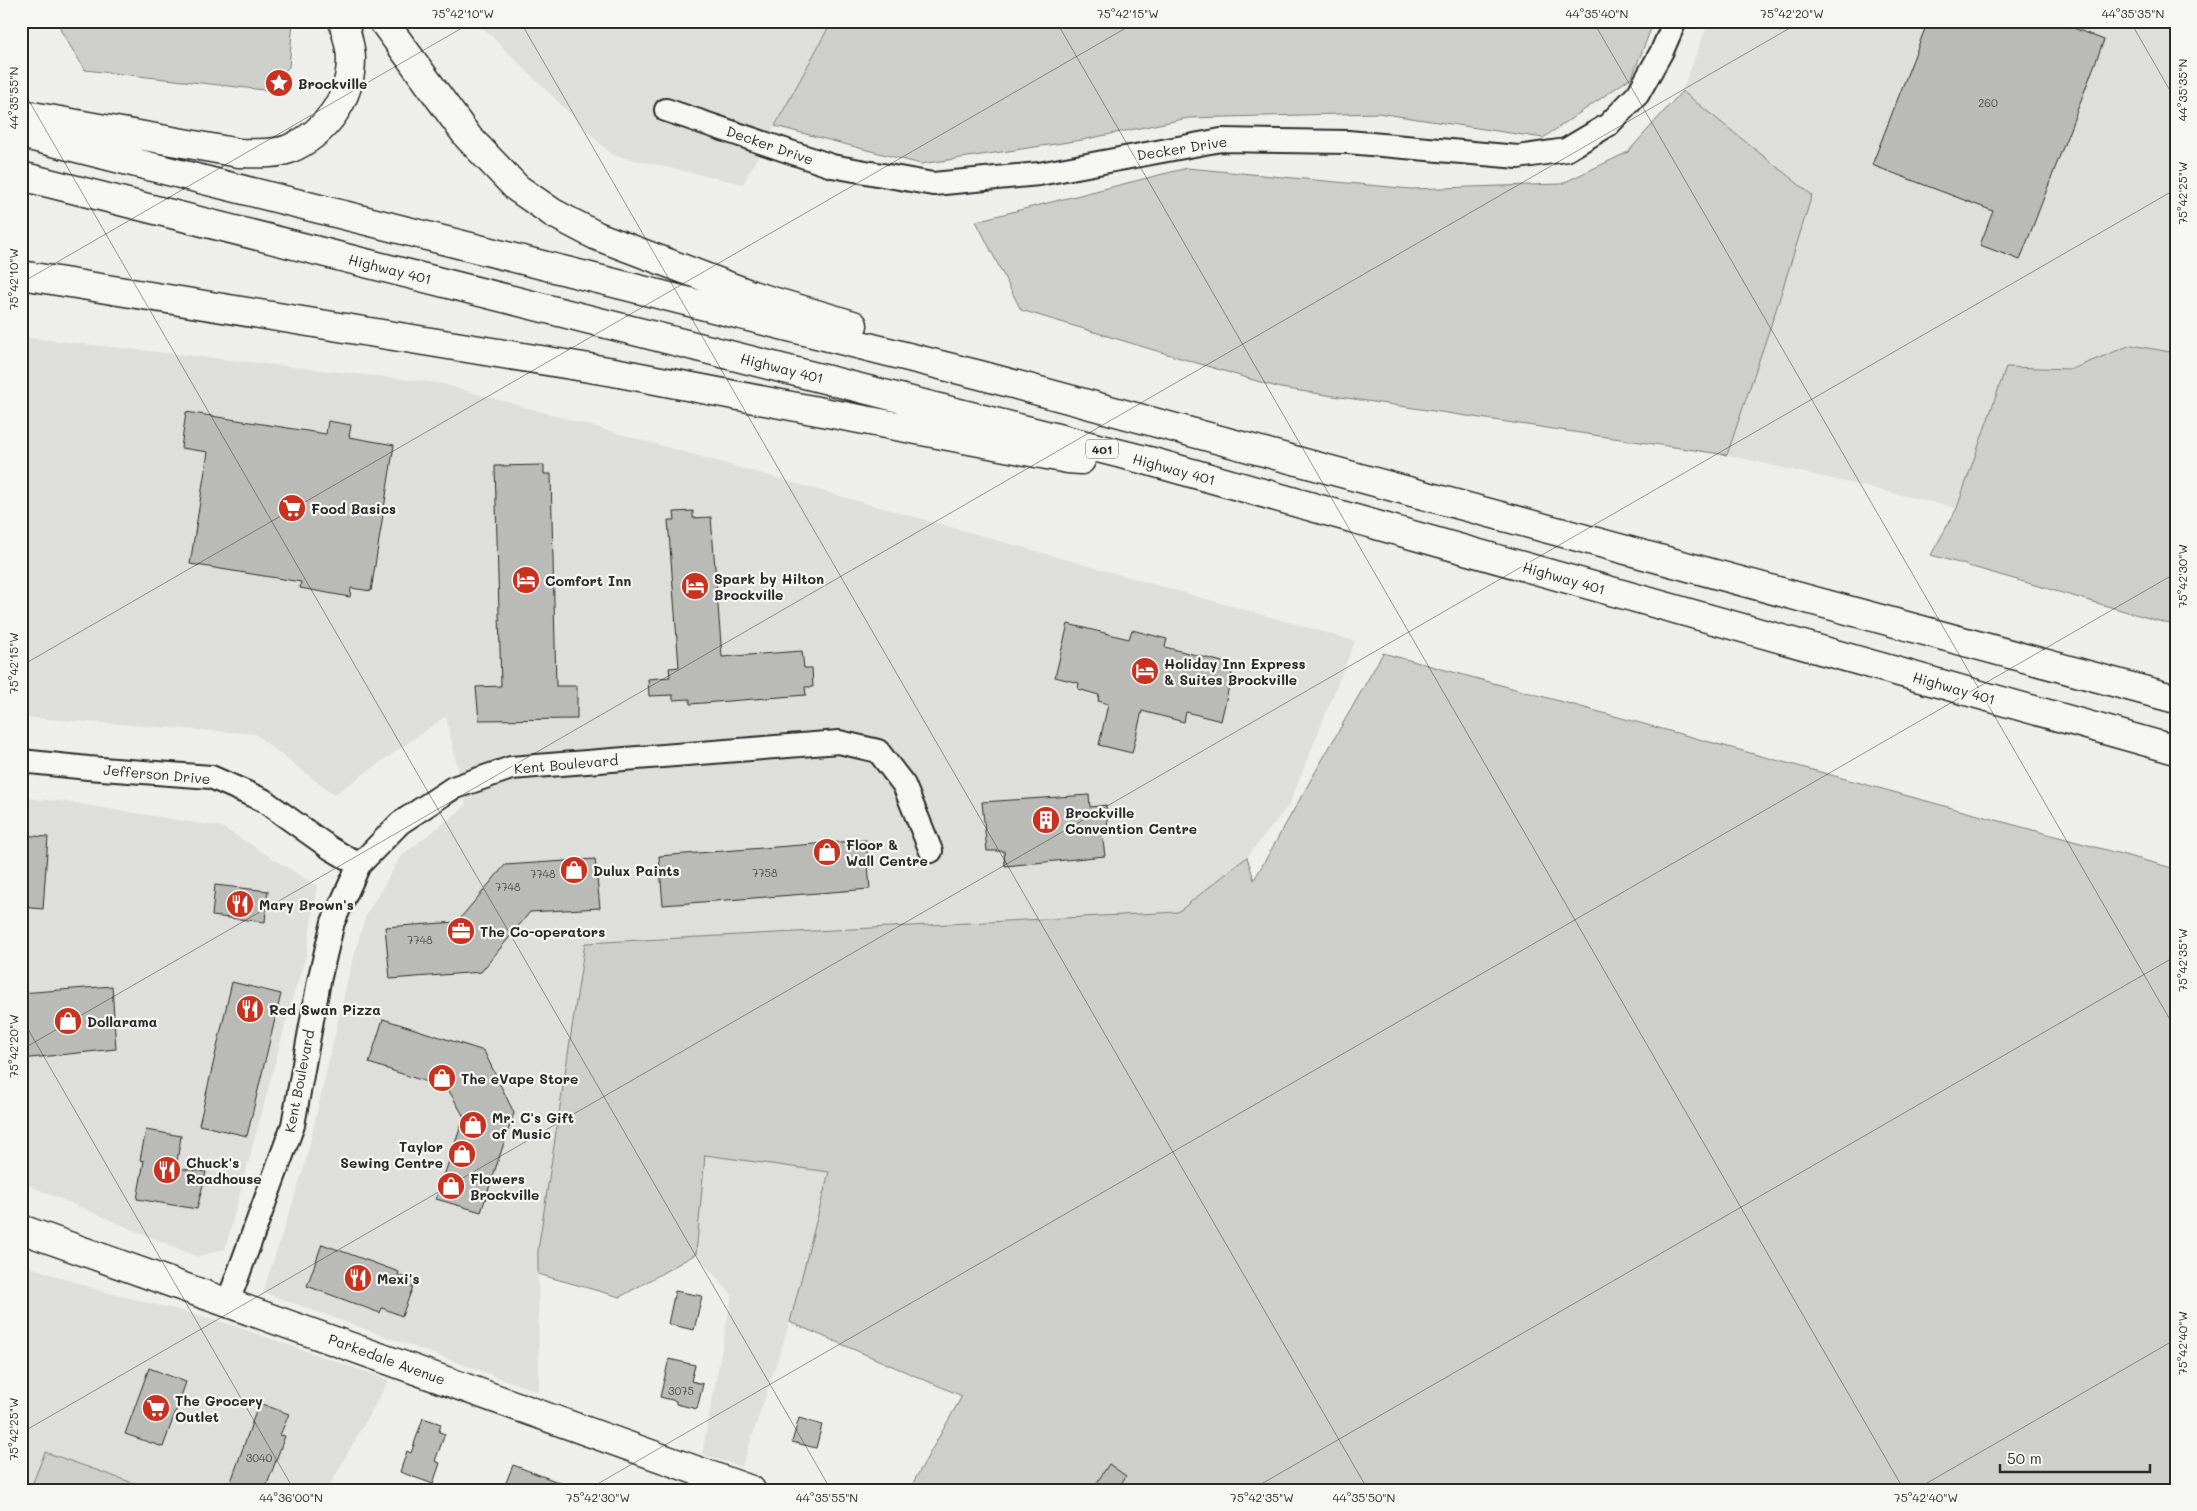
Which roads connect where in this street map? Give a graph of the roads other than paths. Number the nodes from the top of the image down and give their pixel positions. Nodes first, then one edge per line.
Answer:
1 (343, 21) edge
2 (383, 21) edge
3 (1675, 21) edge
4 (666, 110) dead end
5 (21, 114) edge
6 (21, 134) edge
7 (21, 176) edge
8 (21, 275) edge
9 (980, 375) junction
10 (1149, 461) junction
11 (2176, 699) edge
12 (2176, 750) edge
13 (21, 761) edge
14 (932, 850) dead end
15 (358, 865) junction
16 (21, 1229) edge
17 (228, 1302) junction
18 (751, 1490) edge

1 - 5 main road
2 - 9 main road
3 - 4 street, Decker Drive
6 - 9 main road
7 - 10 main road, Highway 401 / 401
8 - 10 main road
9 - 11 main road
10 - 12 main road, Highway 401 / 401
13 - 15 street, Jefferson Drive
14 - 15 street, Kent Boulevard
15 - 17 street, Kent Boulevard
16 - 17 main road, Parkedale Avenue
17 - 18 main road, Parkedale Avenue

